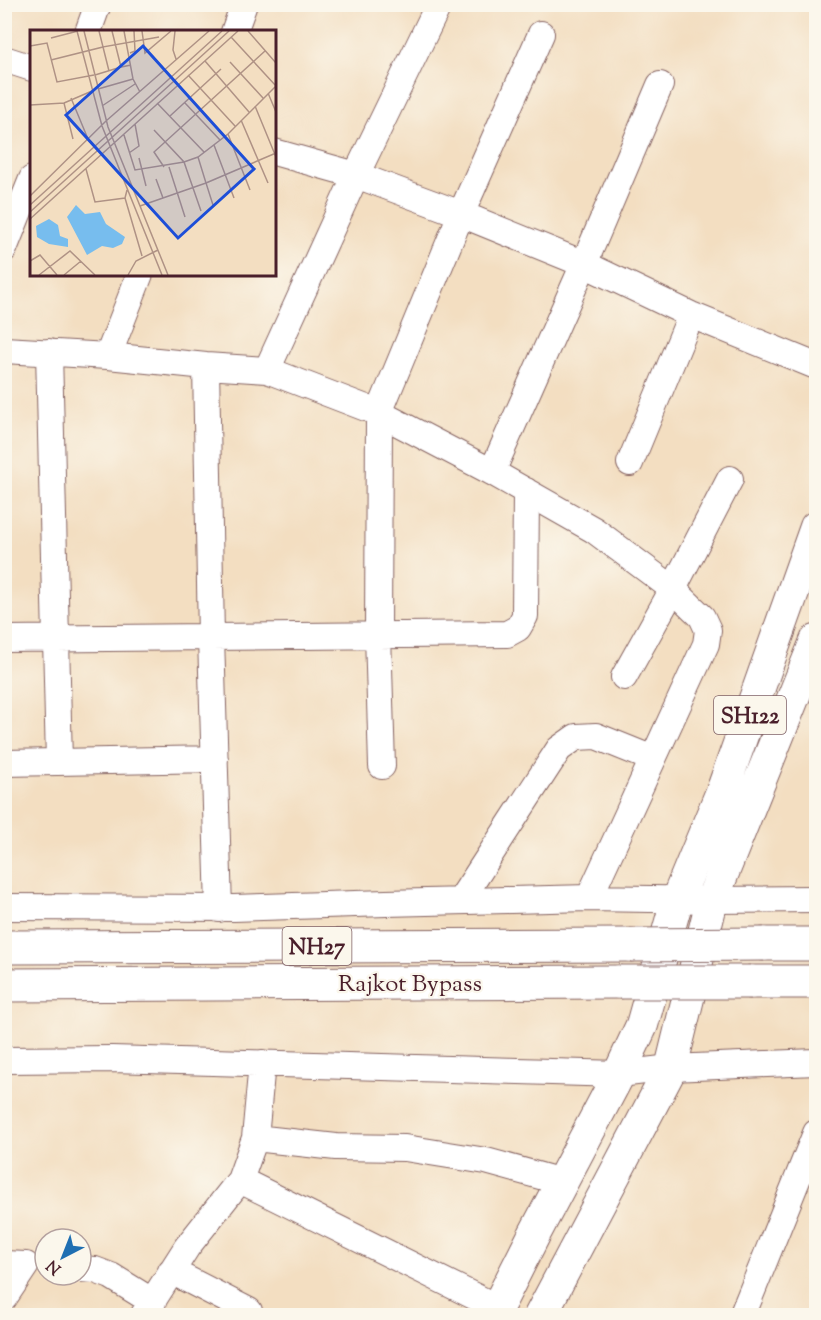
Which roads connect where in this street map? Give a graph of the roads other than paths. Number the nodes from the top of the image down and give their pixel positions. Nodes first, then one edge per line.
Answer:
1 (98, 4) edge
2 (244, 4) edge
3 (436, 9) dead end
4 (89, 30) edge
5 (235, 30) edge
6 (541, 34) dead end
7 (4, 59) edge
8 (30, 67) edge
9 (660, 85) dead end
10 (276, 153) edge
11 (356, 175) junction
12 (30, 184) edge
13 (461, 214) junction
14 (4, 249) edge
15 (584, 264) junction
16 (139, 276) edge
17 (692, 315) junction
18 (4, 351) edge
19 (50, 352) junction
20 (108, 356) junction
21 (206, 366) junction
22 (816, 366) edge
23 (267, 370) junction
24 (380, 413) junction
25 (630, 463) dead end
26 (492, 472) junction
27 (730, 479) dead end
28 (526, 491) junction
29 (816, 527) edge
30 (673, 589) junction
31 (378, 635) junction
32 (211, 637) junction
33 (56, 638) junction
34 (4, 639) edge
35 (816, 641) edge
36 (624, 677) dead end
37 (215, 759) junction
38 (653, 759) junction
39 (59, 762) junction
40 (4, 763) edge
41 (382, 766) dead end
42 (589, 898) junction
43 (816, 899) edge
44 (677, 900) junction
45 (712, 900) junction
46 (460, 901) junction
47 (4, 907) edge
48 (219, 909) junction
49 (816, 944) edge
50 (4, 947) edge
51 (816, 982) edge
52 (4, 985) edge
53 (4, 1060) edge
54 (816, 1062) edge
55 (262, 1063) junction
56 (671, 1068) junction
57 (619, 1074) junction
58 (816, 1133) edge
59 (255, 1138) junction
60 (240, 1180) junction
61 (562, 1182) junction
62 (25, 1265) edge
63 (93, 1270) edge
64 (171, 1271) junction
65 (4, 1298) edge
66 (148, 1309) edge
67 (496, 1312) edge
68 (252, 1314) edge
69 (540, 1316) edge
70 (742, 1316) edge

1 - 4 street
2 - 5 street
3 - 11 street
6 - 13 street
7 - 8 street
9 - 15 street
10 - 11 street
11 - 13 street
11 - 23 street
12 - 14 street
13 - 15 street
13 - 24 street
15 - 17 street
15 - 26 street
16 - 20 street
17 - 22 street
17 - 25 street
18 - 19 street
19 - 20 street
19 - 33 street
20 - 21 street
21 - 23 street
21 - 32 street
23 - 24 street
24 - 26 street
24 - 31 street
26 - 28 street
27 - 30 street
28 - 30 street
28 - 31 street
29 - 44 main road, SH122
30 - 36 street
30 - 38 street
31 - 32 street
31 - 41 street
32 - 33 street
32 - 37 street
33 - 34 street
33 - 39 street
35 - 45 main road, SH122
37 - 39 street
37 - 48 street
38 - 42 street
38 - 46 street
39 - 40 street
42 - 44 street
42 - 46 street
43 - 45 street
44 - 45 street
44 - 57 main road
45 - 56 main road
46 - 48 street
47 - 48 street
49 - 50 highway, Rajkot Bypass / NH27, bridge
51 - 52 highway, Rajkot Bypass / NH27, bridge
53 - 55 street
54 - 56 street
55 - 57 street
55 - 59 street
56 - 57 street
56 - 69 main road
57 - 61 main road
58 - 70 street
59 - 60 street
59 - 61 street
60 - 64 street
60 - 67 street
61 - 67 main road
62 - 65 street
63 - 66 street
64 - 66 street
64 - 68 street

